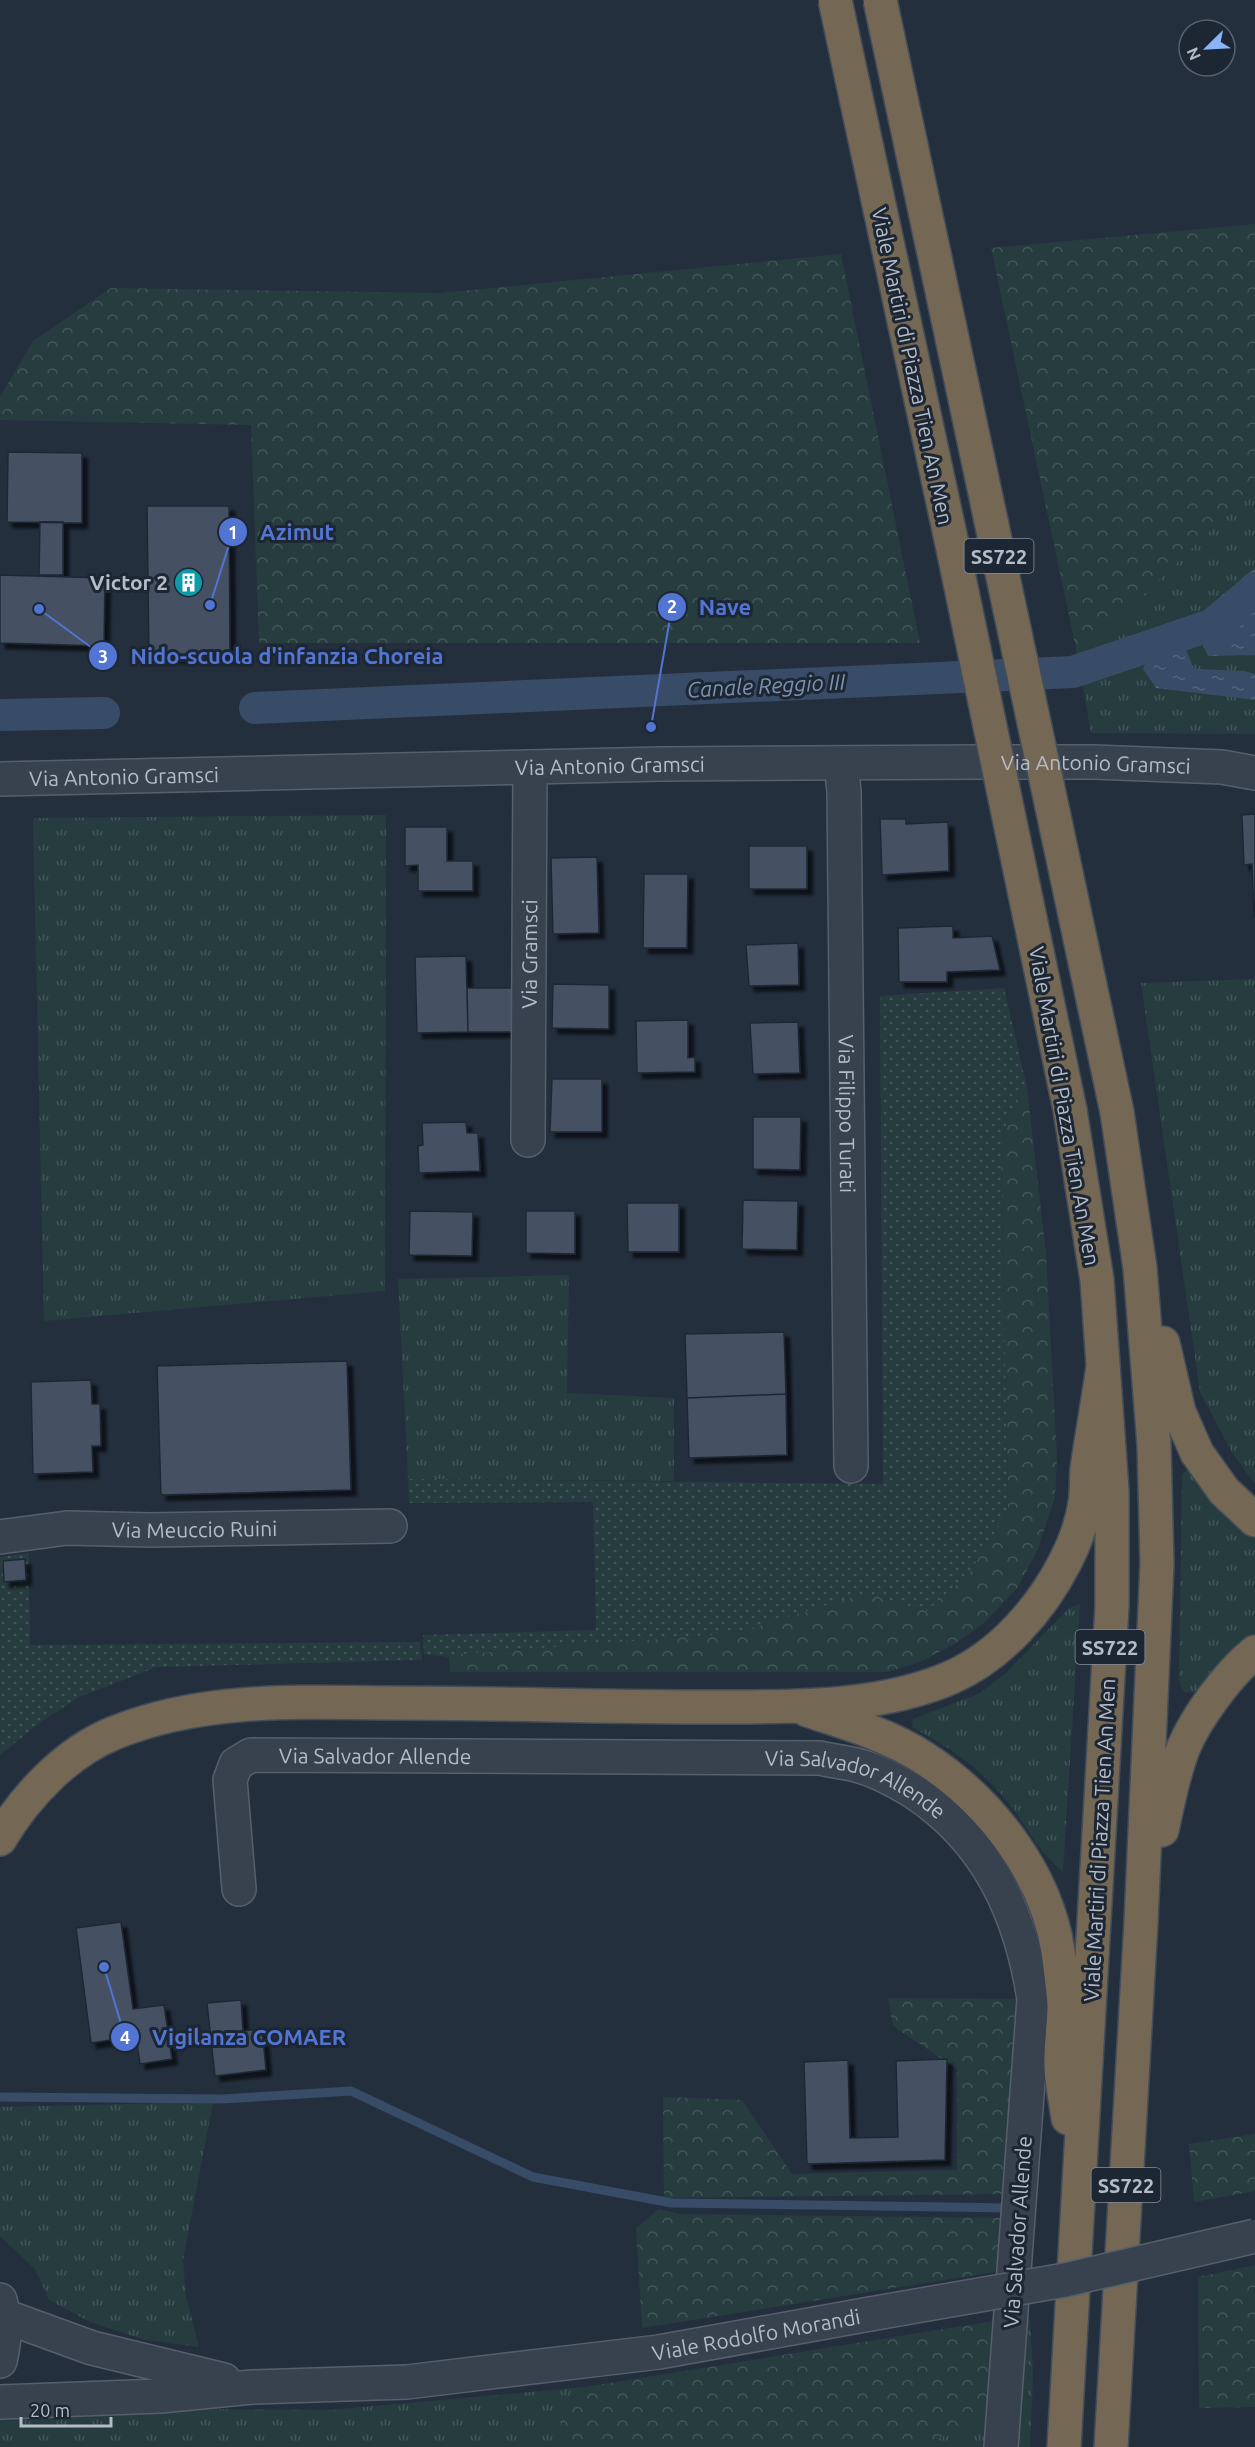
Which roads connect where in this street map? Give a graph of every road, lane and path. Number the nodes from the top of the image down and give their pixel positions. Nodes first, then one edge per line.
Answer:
1 (835, 0) edge
2 (880, 0) edge
3 (1255, 760) edge
4 (841, 763) junction
5 (1222, 766) junction
6 (530, 767) junction
7 (1255, 773) edge
8 (0, 779) edge
9 (528, 1140) dead end
10 (1140, 1268) junction
11 (1103, 1367) junction
12 (851, 1466) dead end
13 (1255, 1520) edge
14 (390, 1526) dead end
15 (0, 1537) edge
16 (1255, 1652) edge
17 (796, 1707) junction
18 (0, 1839) edge
19 (239, 1889) dead end
20 (1141, 1922) junction
21 (1079, 2187) junction
22 (1255, 2236) edge
23 (2, 2308) edge
24 (0, 2361) edge
25 (252, 2387) junction
26 (0, 2402) edge
27 (1001, 2447) edge
28 (1064, 2447) edge
29 (1112, 2447) edge

1 - 11 highway, Viale Martiri di Piazza Tien An Men / SS722, bridge
2 - 10 highway, Viale Martiri di Piazza Tien An Men / SS722, bridge
3 - 5 street, Via Antonio Gramsci
4 - 5 street, Via Antonio Gramsci
4 - 6 street, Via Antonio Gramsci
4 - 12 street, Via Filippo Turati
5 - 7 street, Via Antonio Gramsci
6 - 8 street, Via Antonio Gramsci
6 - 9 street, Via Gramsci
10 - 13 highway
10 - 20 highway, Viale Martiri di Piazza Tien An Men / SS722
11 - 17 highway
11 - 21 highway, Viale Martiri di Piazza Tien An Men / SS722
14 - 15 street, Via Meuccio Ruini
16 - 20 highway
17 - 18 highway
17 - 21 highway
19 - 27 street, Via Salvador Allende
20 - 29 highway, Viale Martiri di Piazza Tien An Men / SS722
21 - 28 highway, Viale Martiri di Piazza Tien An Men / SS722
22 - 25 street, Viale Rodolfo Morandi, bridge
23 - 24 street, Viale Rodolfo Morandi
23 - 25 street, Viale Rodolfo Morandi
25 - 26 street, Viale Rodolfo Morandi

